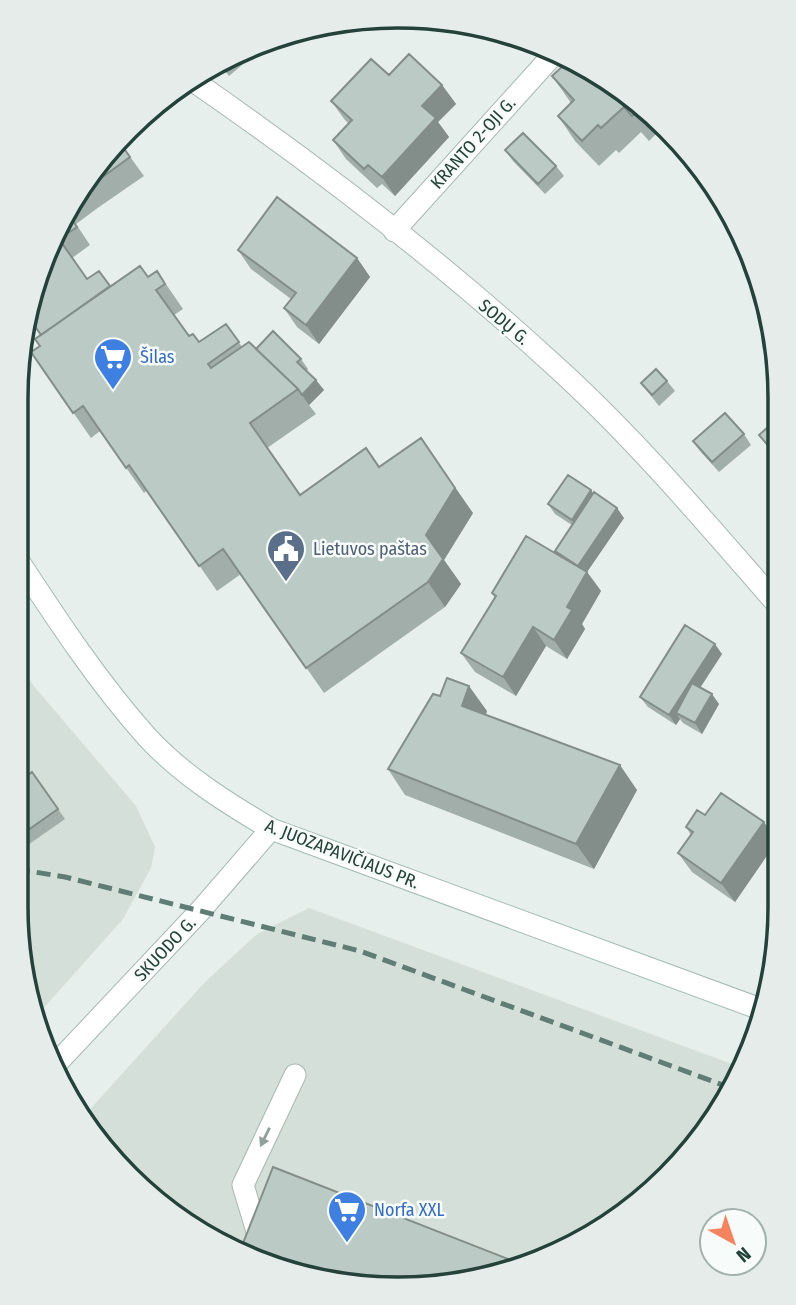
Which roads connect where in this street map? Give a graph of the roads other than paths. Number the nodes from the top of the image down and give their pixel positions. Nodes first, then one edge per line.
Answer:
1 (548, 60) edge
2 (200, 85) edge
3 (394, 230) junction
4 (28, 575) edge
5 (768, 593) edge
6 (271, 829) junction
7 (754, 1007) edge
8 (61, 1059) edge
9 (295, 1076) dead end
10 (253, 1247) edge

1 - 3 street, KRANTO 2-OJI G.
2 - 3 street, SODŲ G.
3 - 5 street, SODŲ G.
4 - 6 street, A. JUOZAPAVIČIAUS PR.
6 - 7 street, A. JUOZAPAVIČIAUS PR.
6 - 8 street, SKUODO G.
9 -> 10 street

